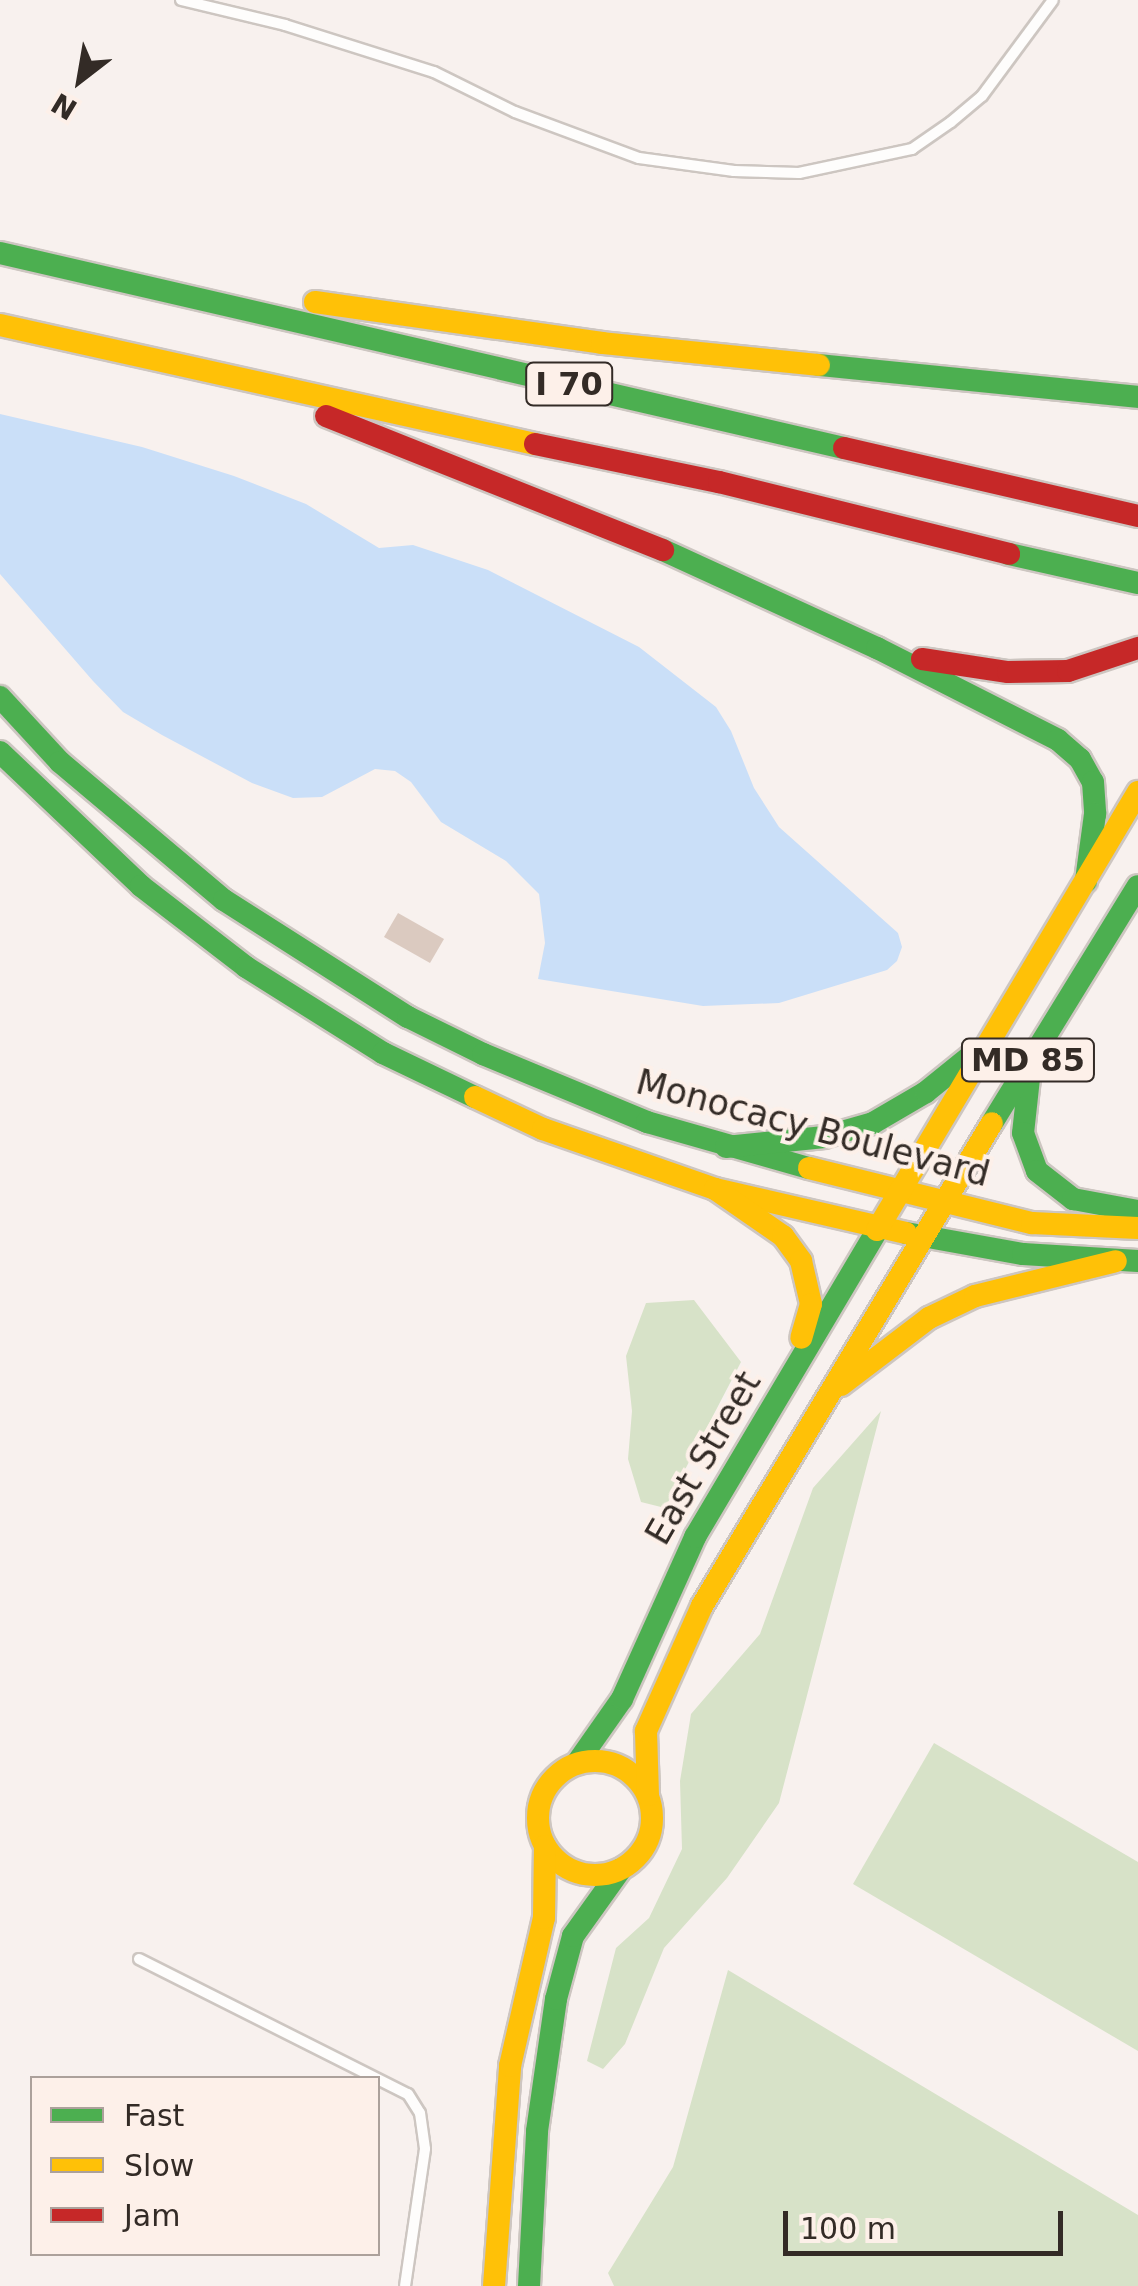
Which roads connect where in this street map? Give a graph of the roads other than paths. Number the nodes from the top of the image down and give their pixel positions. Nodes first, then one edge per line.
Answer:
1 (181, 0) edge
2 (1053, 0) edge
3 (0, 249) edge
4 (0, 325) edge
5 (954, 380) junction
6 (286, 392) junction
7 (1138, 397) edge
8 (1138, 416) edge
9 (1138, 516) edge
10 (1138, 583) edge
11 (878, 648) junction
12 (1138, 648) edge
13 (0, 697) edge
14 (0, 752) edge
15 (1138, 792) edge
16 (1086, 881) junction
17 (1138, 886) edge
18 (991, 1040) junction
19 (1032, 1053) junction
20 (726, 1147) junction
21 (716, 1189) junction
22 (900, 1192) junction
23 (944, 1202) junction
24 (1138, 1211) edge
25 (880, 1226) junction
26 (1138, 1228) edge
27 (923, 1236) junction
28 (1127, 1261) edge
29 (788, 1380) junction
30 (820, 1403) junction
31 (577, 1763) junction
32 (648, 1795) junction
33 (545, 1846) junction
34 (622, 1869) junction
35 (139, 1959) dead end
36 (372, 2076) edge
37 (380, 2080) edge
38 (405, 2286) edge
39 (494, 2286) edge
40 (529, 2286) edge

1 - 2 lane
3 - 5 main road
3 - 9 main road, I 70
4 - 6 main road, I 70
5 - 7 main road
5 - 8 main road
6 - 10 main road, I 70
6 - 11 main road
11 - 12 main road
11 - 16 main road
13 - 20 main road, Monocacy Boulevard
14 - 21 main road, Monocacy Boulevard
15 - 16 main road, MD 85
16 - 18 main road, MD 85
17 - 19 main road, MD 85
18 - 20 main road
18 - 22 main road, MD 85
19 - 23 main road, MD 85
19 - 24 main road
20 - 22 main road, Monocacy Boulevard
21 - 25 main road, Monocacy Boulevard
21 - 29 main road
22 - 23 main road, Monocacy Boulevard
22 - 25 main road, East Street / MD 85
23 - 26 main road, Monocacy Boulevard
23 - 27 main road, MD 85
25 - 27 main road, Monocacy Boulevard
25 - 29 main road, East Street
27 - 28 main road, Monocacy Boulevard
27 - 30 main road, East Street
28 - 30 main road
29 - 31 main road, East Street
30 - 32 main road, East Street
31 - 32 main road
31 - 33 main road
32 - 34 main road
33 - 34 main road
33 - 39 main road
34 - 40 main road
35 - 36 lane
37 - 38 lane

